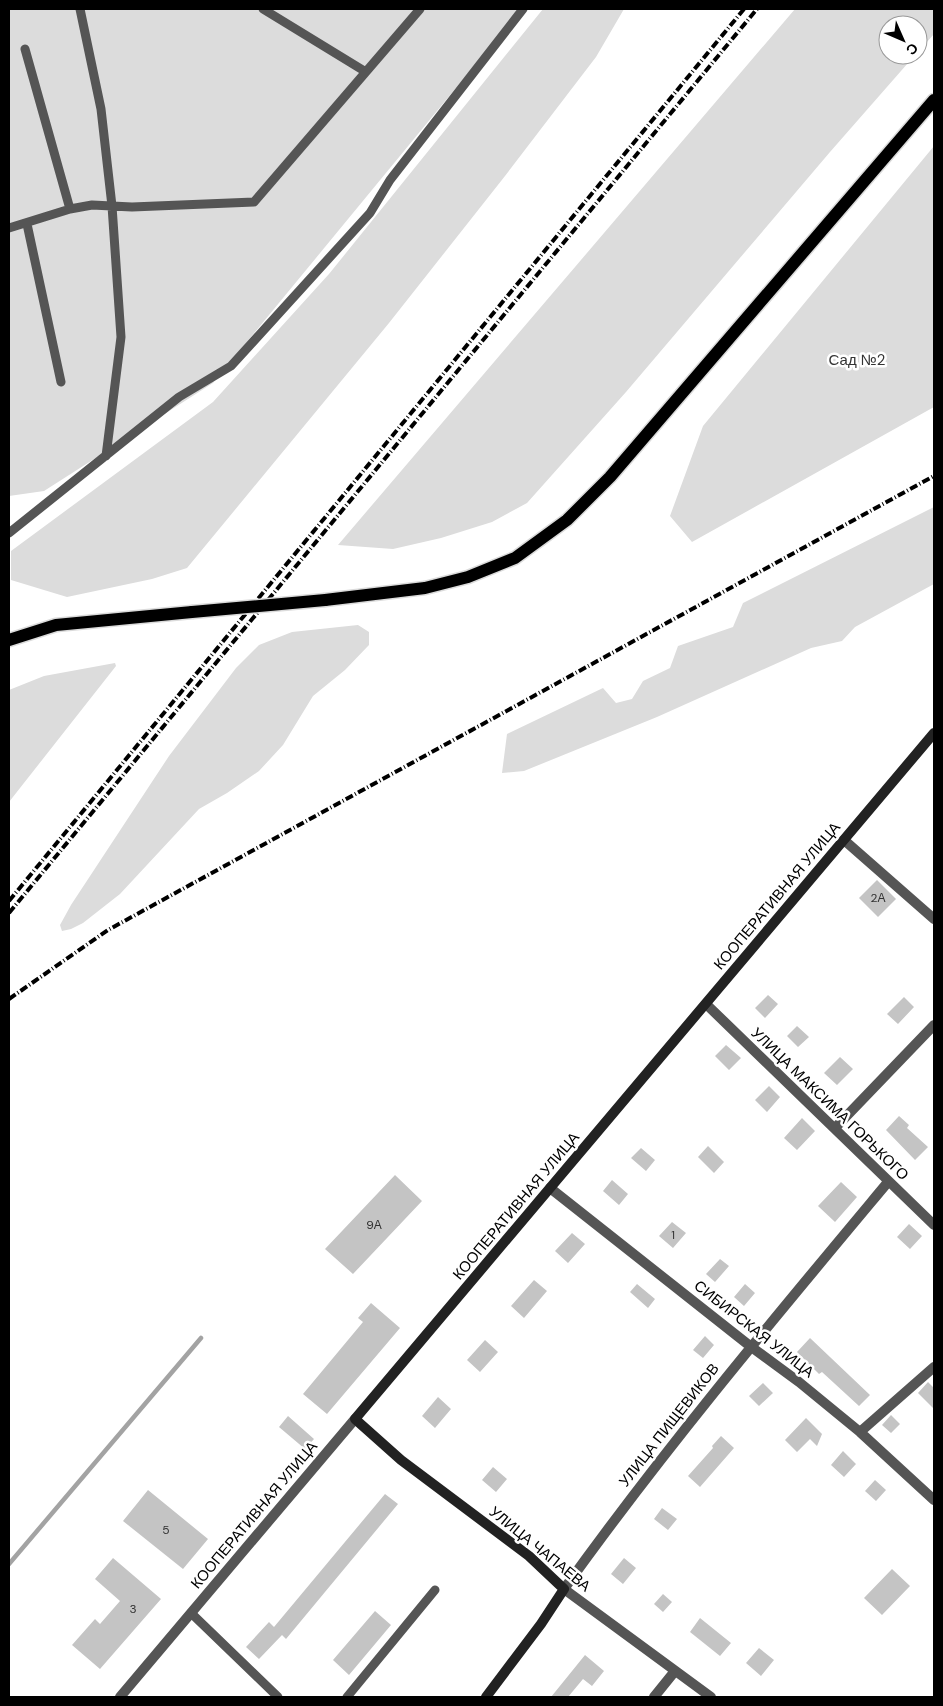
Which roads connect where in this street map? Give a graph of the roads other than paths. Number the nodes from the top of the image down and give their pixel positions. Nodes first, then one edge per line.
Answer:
1 (80, 9) edge
2 (263, 9) edge
3 (420, 9) edge
4 (523, 9) edge
5 (25, 49) dead end
6 (366, 72) junction
7 (934, 100) edge
8 (112, 206) junction
9 (70, 209) junction
10 (27, 224) junction
11 (9, 228) edge
12 (61, 382) dead end
13 (106, 456) junction
14 (9, 533) edge
15 (9, 640) edge
16 (934, 733) edge
17 (844, 840) junction
18 (934, 919) edge
19 (706, 1004) junction
20 (934, 1025) edge
21 (835, 1128) junction
22 (888, 1182) junction
23 (550, 1188) junction
24 (934, 1225) edge
25 (750, 1346) junction
26 (934, 1367) edge
27 (354, 1419) junction
28 (860, 1432) junction
29 (934, 1500) edge
30 (564, 1589) junction
31 (435, 1590) dead end
32 (191, 1613) junction
33 (675, 1671) junction
34 (120, 1697) edge
35 (278, 1697) edge
36 (347, 1697) edge
37 (486, 1697) edge
38 (654, 1697) edge
39 (711, 1697) edge

1 - 8 lane
2 - 6 lane
3 - 6 lane
4 - 13 lane
5 - 9 lane
6 - 8 lane
7 - 15 main road, bridge
8 - 9 lane
8 - 13 lane
9 - 10 lane
10 - 11 lane
10 - 12 lane
13 - 14 lane
16 - 17 main road, КООПЕРАТИВНАЯ УЛИЦА
17 - 18 street
17 - 19 main road, КООПЕРАТИВНАЯ УЛИЦА
19 - 21 street, УЛИЦА МАКСИМА ГОРЬКОГО
19 - 23 main road, КООПЕРАТИВНАЯ УЛИЦА
20 - 21 street
21 - 22 street, УЛИЦА МАКСИМА ГОРЬКОГО
22 - 24 street, УЛИЦА МАКСИМА ГОРЬКОГО
22 - 25 street, УЛИЦА ПИЩЕВИКОВ
23 - 25 street, СИБИРСКАЯ УЛИЦА
23 - 27 main road, КООПЕРАТИВНАЯ УЛИЦА
25 - 28 street, СИБИРСКАЯ УЛИЦА
25 - 30 street, УЛИЦА ПИЩЕВИКОВ
26 - 28 street
27 - 30 main road, УЛИЦА ЧАПАЕВА
27 - 32 street, КООПЕРАТИВНАЯ УЛИЦА
28 - 29 street, СИБИРСКАЯ УЛИЦА
30 - 33 street, УЛИЦА ЧАПАЕВА
30 - 37 main road, УЛИЦА ПИЩЕВИКОВ
31 - 36 lane
32 - 34 street, КООПЕРАТИВНАЯ УЛИЦА
32 - 35 lane
33 - 38 street
33 - 39 street, УЛИЦА ЧАПАЕВА

